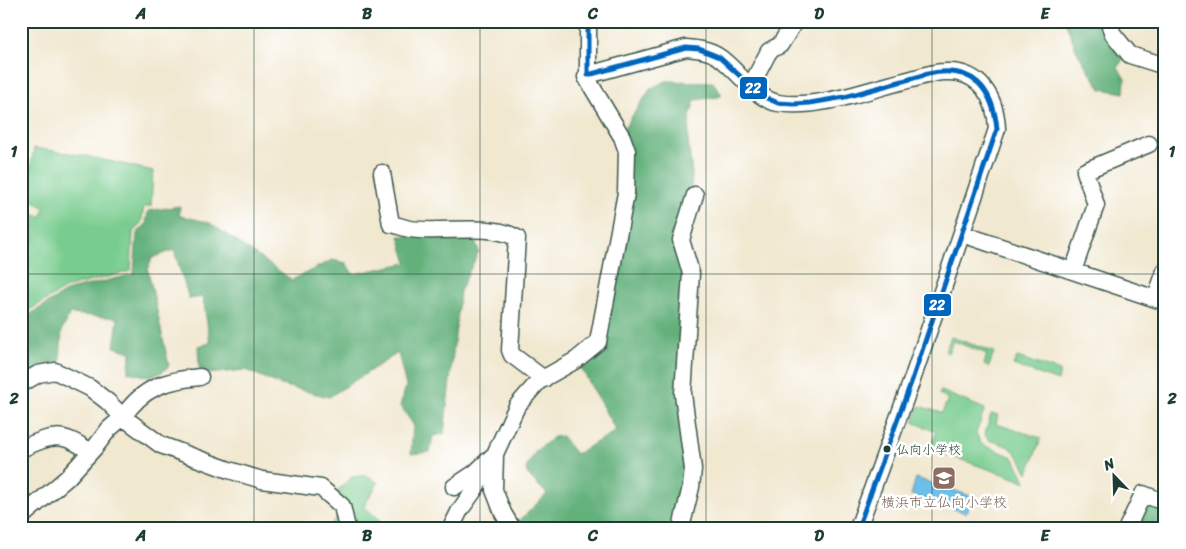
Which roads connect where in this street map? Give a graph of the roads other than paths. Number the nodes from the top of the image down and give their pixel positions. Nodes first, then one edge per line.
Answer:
1 (588, 21) edge
2 (795, 21) edge
3 (1108, 21) edge
4 (1165, 66) edge
5 (586, 77) dead end
6 (748, 84) junction
7 (1149, 144) dead end
8 (382, 173) dead end
9 (695, 195) dead end
10 (962, 234) junction
11 (1073, 271) junction
12 (1165, 271) edge
13 (1160, 300) edge
14 (200, 377) dead end
15 (544, 379) junction
16 (22, 386) edge
17 (123, 417) junction
18 (21, 449) edge
19 (90, 452) junction
20 (492, 457) junction
21 (454, 487) dead end
22 (1165, 500) edge
23 (21, 516) edge
24 (347, 528) edge
25 (451, 528) edge
26 (512, 528) edge
27 (681, 528) edge
28 (858, 528) edge
29 (1128, 528) edge

1 - 6 street
2 - 6 street
3 - 4 street
5 - 15 street
6 - 10 street
7 - 11 street
8 - 15 street
9 - 27 street
10 - 11 street
10 - 28 street
11 - 13 street
12 - 13 street
14 - 17 street
15 - 20 street
16 - 17 street
17 - 19 street
17 - 24 street
18 - 19 street
19 - 23 street
20 - 21 street
20 - 25 street
20 - 26 street
22 - 29 street

